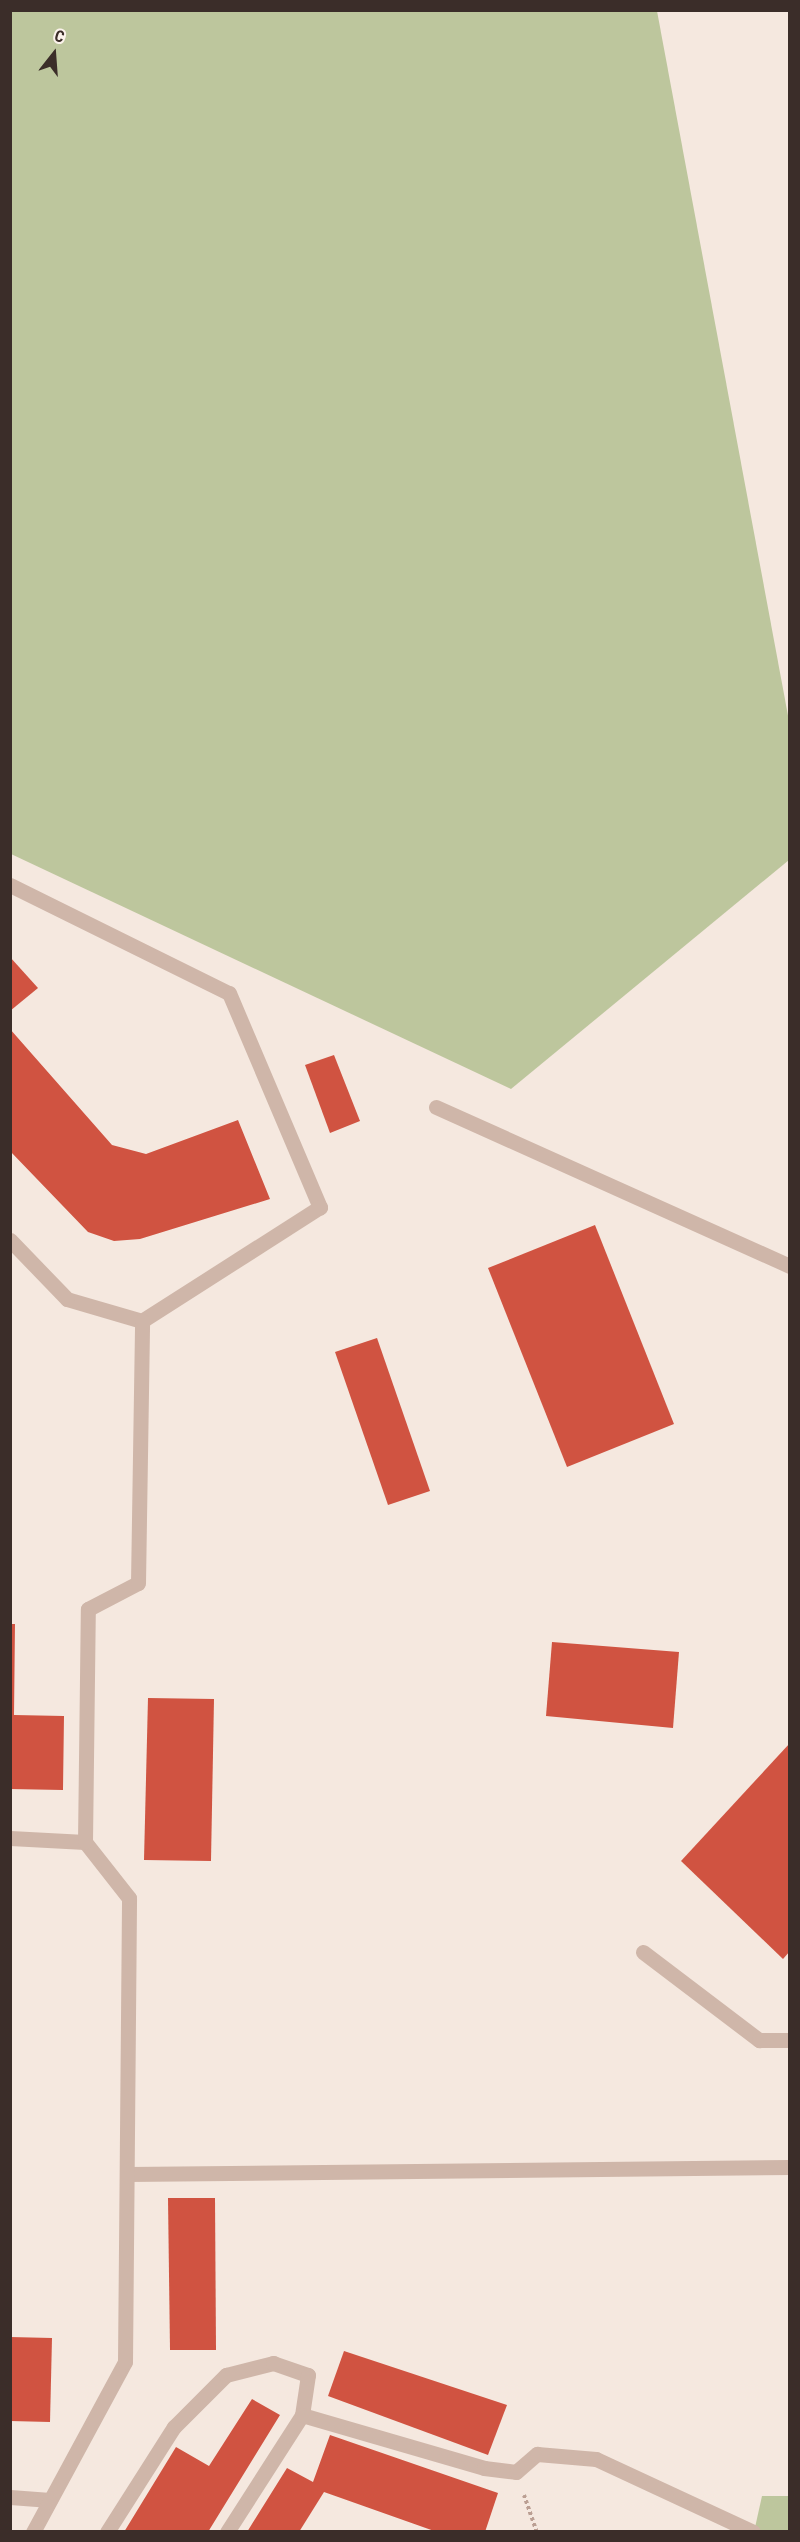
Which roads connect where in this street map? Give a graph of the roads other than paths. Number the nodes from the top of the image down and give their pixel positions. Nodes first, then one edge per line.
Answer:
1 (10, 885) edge
2 (436, 1107) dead end
3 (10, 1240) edge
4 (789, 1266) edge
5 (142, 1321) junction
6 (10, 1838) edge
7 (85, 1842) junction
8 (643, 1952) dead end
9 (789, 2040) edge
10 (789, 2167) edge
11 (128, 2174) junction
12 (302, 2415) junction
13 (10, 2497) edge
14 (50, 2500) junction
15 (33, 2532) edge
16 (107, 2532) edge
17 (227, 2532) edge
18 (753, 2532) edge

1 - 5 street
2 - 4 street
3 - 5 street
5 - 7 street
6 - 7 street
7 - 11 street
8 - 9 street
10 - 11 street
11 - 14 street
12 - 16 street
12 - 17 street
12 - 18 street
13 - 14 street
14 - 15 street

